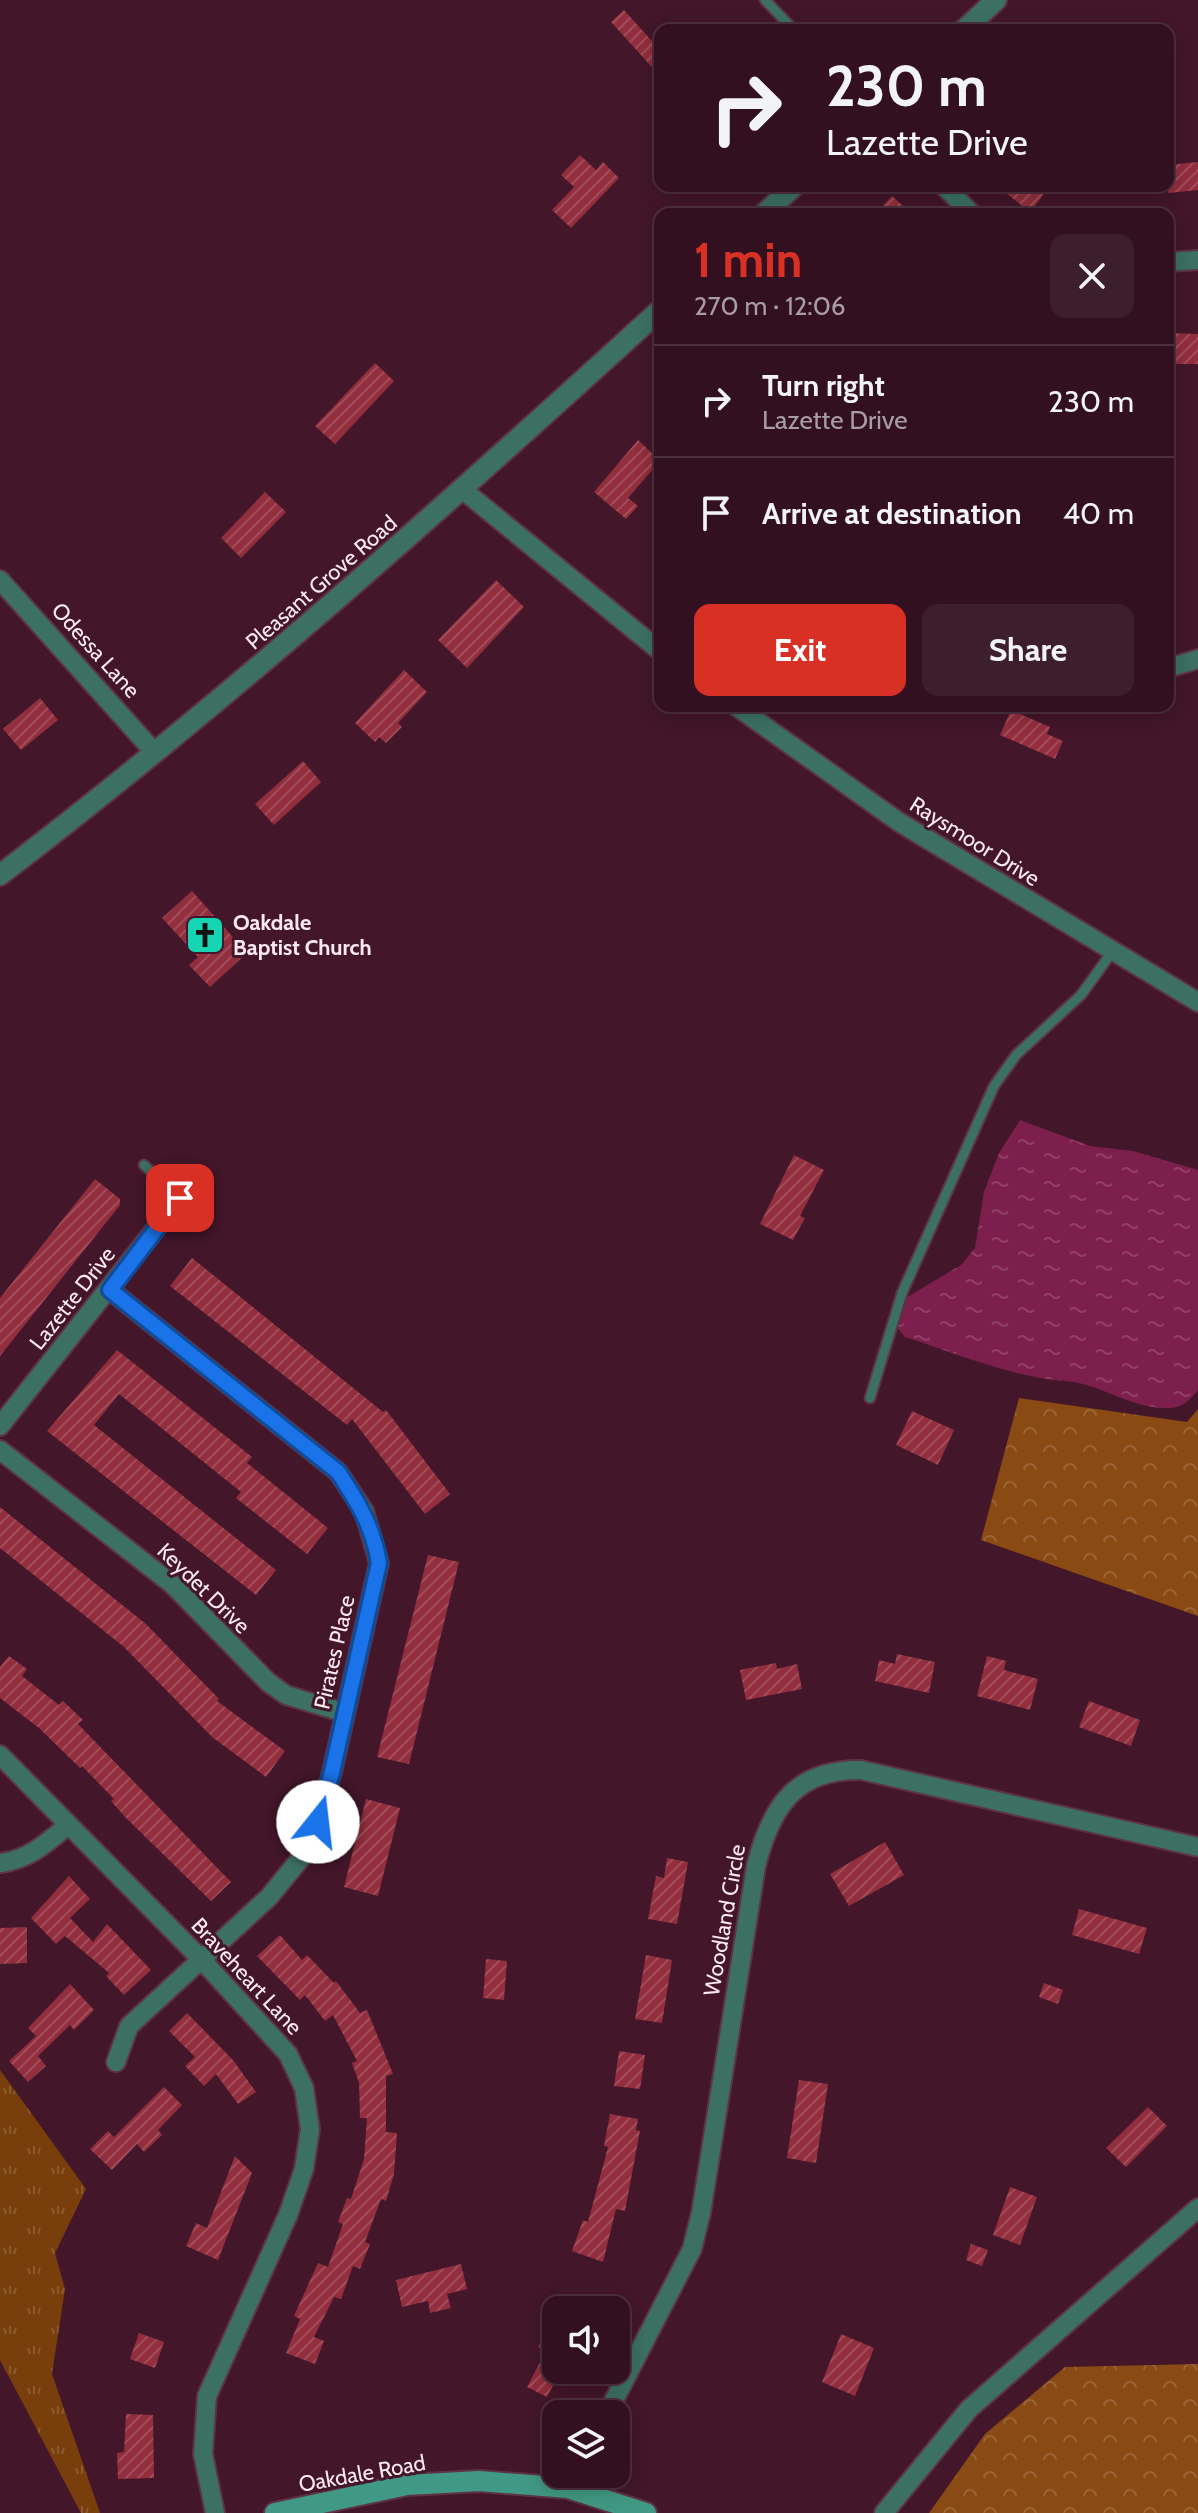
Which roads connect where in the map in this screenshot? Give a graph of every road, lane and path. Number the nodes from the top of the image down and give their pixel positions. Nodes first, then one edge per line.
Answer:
1 (765, 0) edge
2 (996, 0) edge
3 (788, 24) edge
4 (970, 24) edge
5 (788, 192) edge
6 (950, 192) edge
7 (770, 208) edge
8 (966, 208) edge
9 (1198, 260) edge
10 (1174, 262) edge
11 (654, 315) edge
12 (463, 490) junction
13 (0, 580) edge
14 (654, 646) edge
15 (1198, 659) edge
16 (1174, 666) edge
17 (744, 712) edge
18 (155, 753) junction
19 (0, 875) edge
20 (1112, 952) junction
21 (1198, 1002) edge
22 (144, 1165) dead end
23 (180, 1198) joint
24 (110, 1290) junction
25 (870, 1398) dead end
26 (0, 1426) edge
27 (0, 1450) edge
28 (345, 1713) junction
29 (0, 1755) edge
30 (68, 1825) junction
31 (1198, 1847) edge
32 (1, 1863) edge
33 (202, 1960) junction
34 (116, 2062) dead end
35 (1198, 2208) edge
36 (614, 2400) edge
37 (542, 2481) edge
38 (588, 2488) edge
39 (215, 2513) edge
40 (275, 2513) edge
41 (646, 2513) edge
42 (884, 2513) edge

1 - 3 lane
2 - 4 street
5 - 7 street
6 - 8 street
9 - 10 street
11 - 12 street, Pleasant Grove Road
12 - 14 street
12 - 18 street, Pleasant Grove Road
13 - 18 street, Odessa Lane
15 - 16 street
17 - 20 street, Raysmoor Drive
18 - 19 street, Pleasant Grove Road
20 - 21 street, Raysmoor Drive
20 - 25 lane
22 - 23 lane
23 - 24 street, Lazette Drive
24 - 26 street, Lazette Drive
24 - 28 street, Pirates Place
27 - 28 street, Keydet Drive
28 - 33 street, Pirates Place
29 - 30 street, Braveheart Lane
30 - 32 street
30 - 33 street, Braveheart Lane
31 - 36 street, Woodland Circle
33 - 34 street, Pirates Place
33 - 39 street, Braveheart Lane
35 - 42 street
37 - 40 main road, Oakdale Road
38 - 41 main road, Oakdale Road

